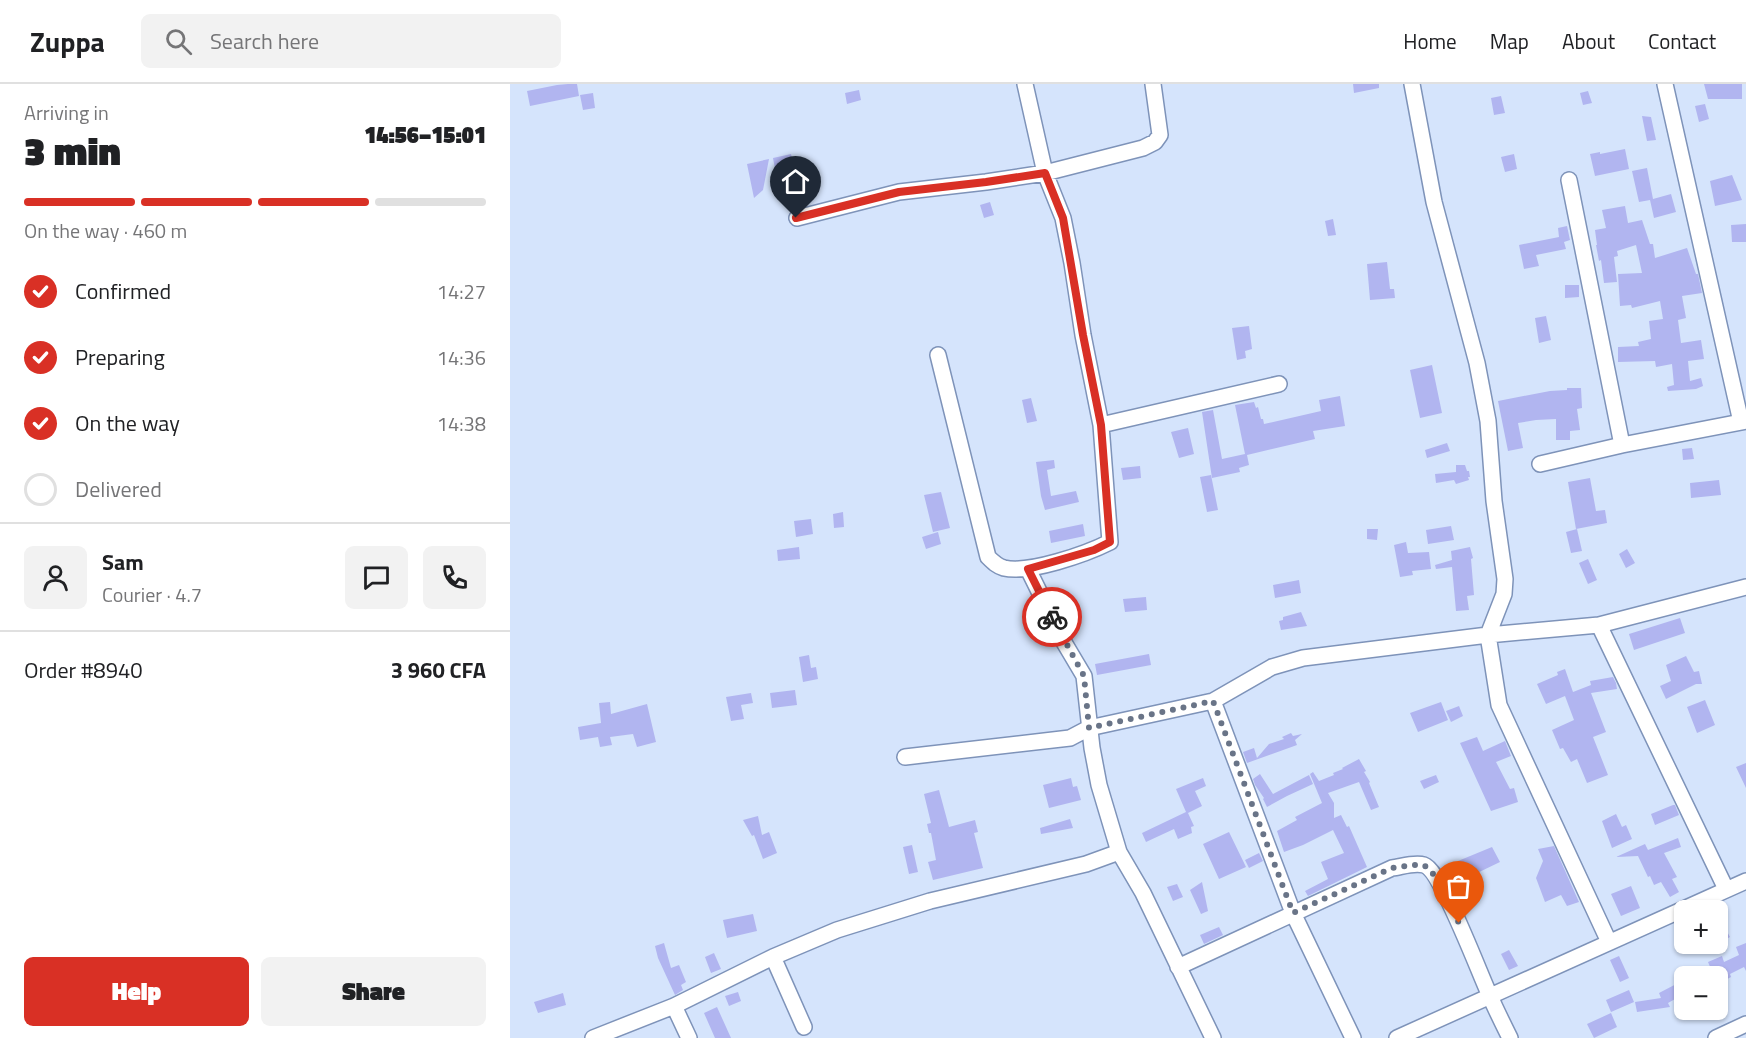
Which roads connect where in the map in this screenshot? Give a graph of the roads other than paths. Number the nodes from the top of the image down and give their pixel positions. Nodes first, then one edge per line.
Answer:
1 (1025, 84) edge
2 (1153, 84) edge
3 (1412, 84) edge
4 (1665, 84) edge
5 (1045, 173) junction
6 (1569, 180) dead end
7 (796, 218) dead end
8 (938, 355) dead end
9 (1279, 384) dead end
10 (1744, 422) edge
11 (1101, 425) junction
12 (1622, 445) junction
13 (1540, 464) dead end
14 (1028, 569) junction
15 (1746, 587) edge
16 (1599, 625) junction
17 (1488, 635) junction
18 (1213, 701) junction
19 (1089, 728) junction
20 (905, 756) dead end
21 (1119, 852) junction
22 (1746, 881) edge
23 (1726, 889) junction
24 (1293, 913) junction
25 (1609, 942) junction
26 (774, 957) junction
27 (1178, 967) junction
28 (1489, 995) junction
29 (674, 1006) junction
30 (1746, 1024) edge
31 (804, 1027) dead end
32 (593, 1038) edge
33 (689, 1038) edge
34 (1213, 1038) edge
35 (1353, 1038) edge
36 (1397, 1038) edge
37 (1509, 1038) edge
38 (1716, 1038) edge

1 - 5 street
2 - 5 street
3 - 17 street
4 - 10 street
5 - 7 street
5 - 11 street
6 - 12 street
8 - 14 street
9 - 11 street
10 - 12 street
11 - 14 street
12 - 13 street
14 - 19 street
15 - 16 street
16 - 17 street
16 - 23 street
17 - 18 street
17 - 25 street
18 - 19 street
18 - 24 street
19 - 20 street
19 - 21 street
21 - 26 street
21 - 27 street
22 - 23 street
23 - 25 street
24 - 27 street
24 - 28 street
24 - 35 street
25 - 28 street
26 - 29 street
26 - 31 street
27 - 34 street
28 - 36 street
28 - 37 street
29 - 32 street
29 - 33 street
30 - 38 street

